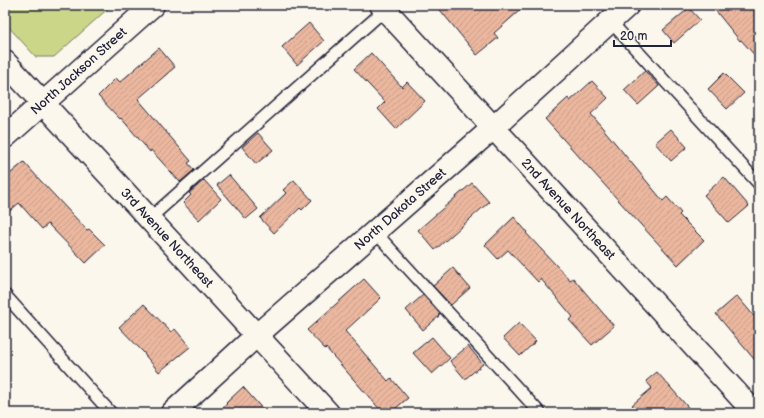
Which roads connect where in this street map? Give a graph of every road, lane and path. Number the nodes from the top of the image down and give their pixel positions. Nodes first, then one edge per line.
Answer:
1 (153, 5) edge
2 (628, 5) edge
3 (386, 6) edge
4 (610, 21) junction
5 (5, 62) edge
6 (42, 102) junction
7 (493, 128) junction
8 (5, 136) edge
9 (759, 184) edge
10 (150, 219) junction
11 (375, 232) junction
12 (5, 295) edge
13 (257, 335) junction
14 (111, 413) edge
15 (172, 413) edge
16 (328, 413) edge
17 (540, 413) edge
18 (755, 413) edge

1 - 6 street, North Jackson Street
2 - 4 street, North Dakota Street
3 - 7 street, 2nd Avenue Northeast
3 - 10 lane
4 - 7 street, North Dakota Street
4 - 9 lane
5 - 6 street, 3rd Avenue Northeast
6 - 8 street, North Jackson Street
6 - 10 street, 3rd Avenue Northeast
7 - 11 street, North Dakota Street
7 - 18 street, 2nd Avenue Northeast
10 - 13 street, 3rd Avenue Northeast
11 - 13 street, North Dakota Street
11 - 17 lane
12 - 14 lane
13 - 15 street, North Dakota Street
13 - 16 street, 3rd Avenue Northeast

